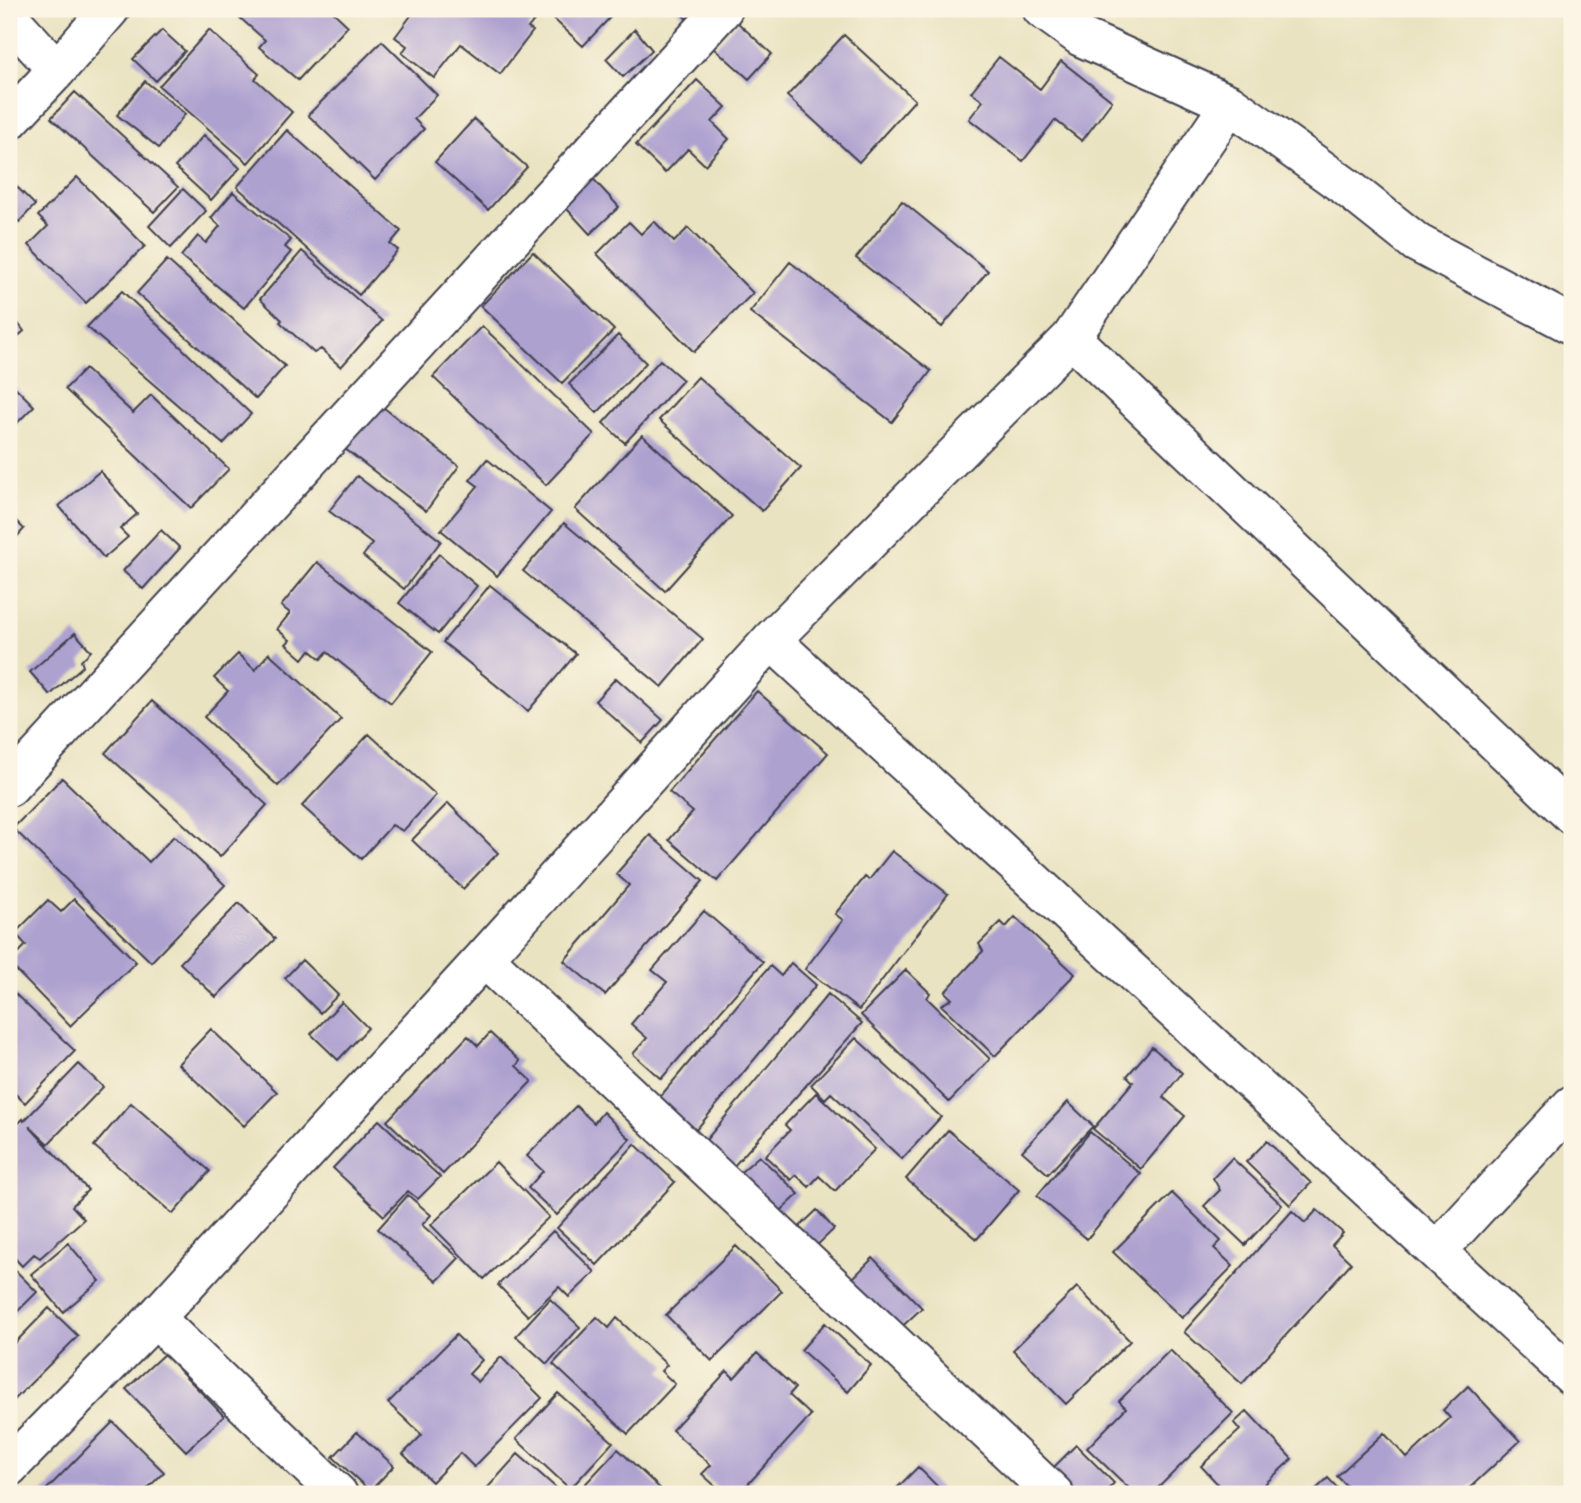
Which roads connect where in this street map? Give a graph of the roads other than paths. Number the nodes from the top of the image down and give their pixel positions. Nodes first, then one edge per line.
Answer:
1 (110, 9) edge
2 (723, 9) edge
3 (1042, 9) edge
4 (9, 17) edge
5 (57, 70) junction
6 (1230, 104) junction
7 (9, 121) edge
8 (1572, 325) edge
9 (1072, 338) junction
10 (771, 640) junction
11 (9, 787) edge
12 (1572, 815) edge
13 (484, 958) junction
14 (1572, 1105) edge
15 (1437, 1251) junction
16 (155, 1318) junction
17 (1572, 1376) edge
18 (9, 1467) edge
19 (338, 1494) edge
20 (1054, 1494) edge

1 - 5 street
2 - 11 street
3 - 6 street
4 - 5 street
5 - 7 street
6 - 8 street
6 - 9 street
9 - 10 street
9 - 12 street
10 - 13 street
10 - 15 street
13 - 16 street
13 - 20 street
14 - 15 street
15 - 17 street
16 - 18 street
16 - 19 street

